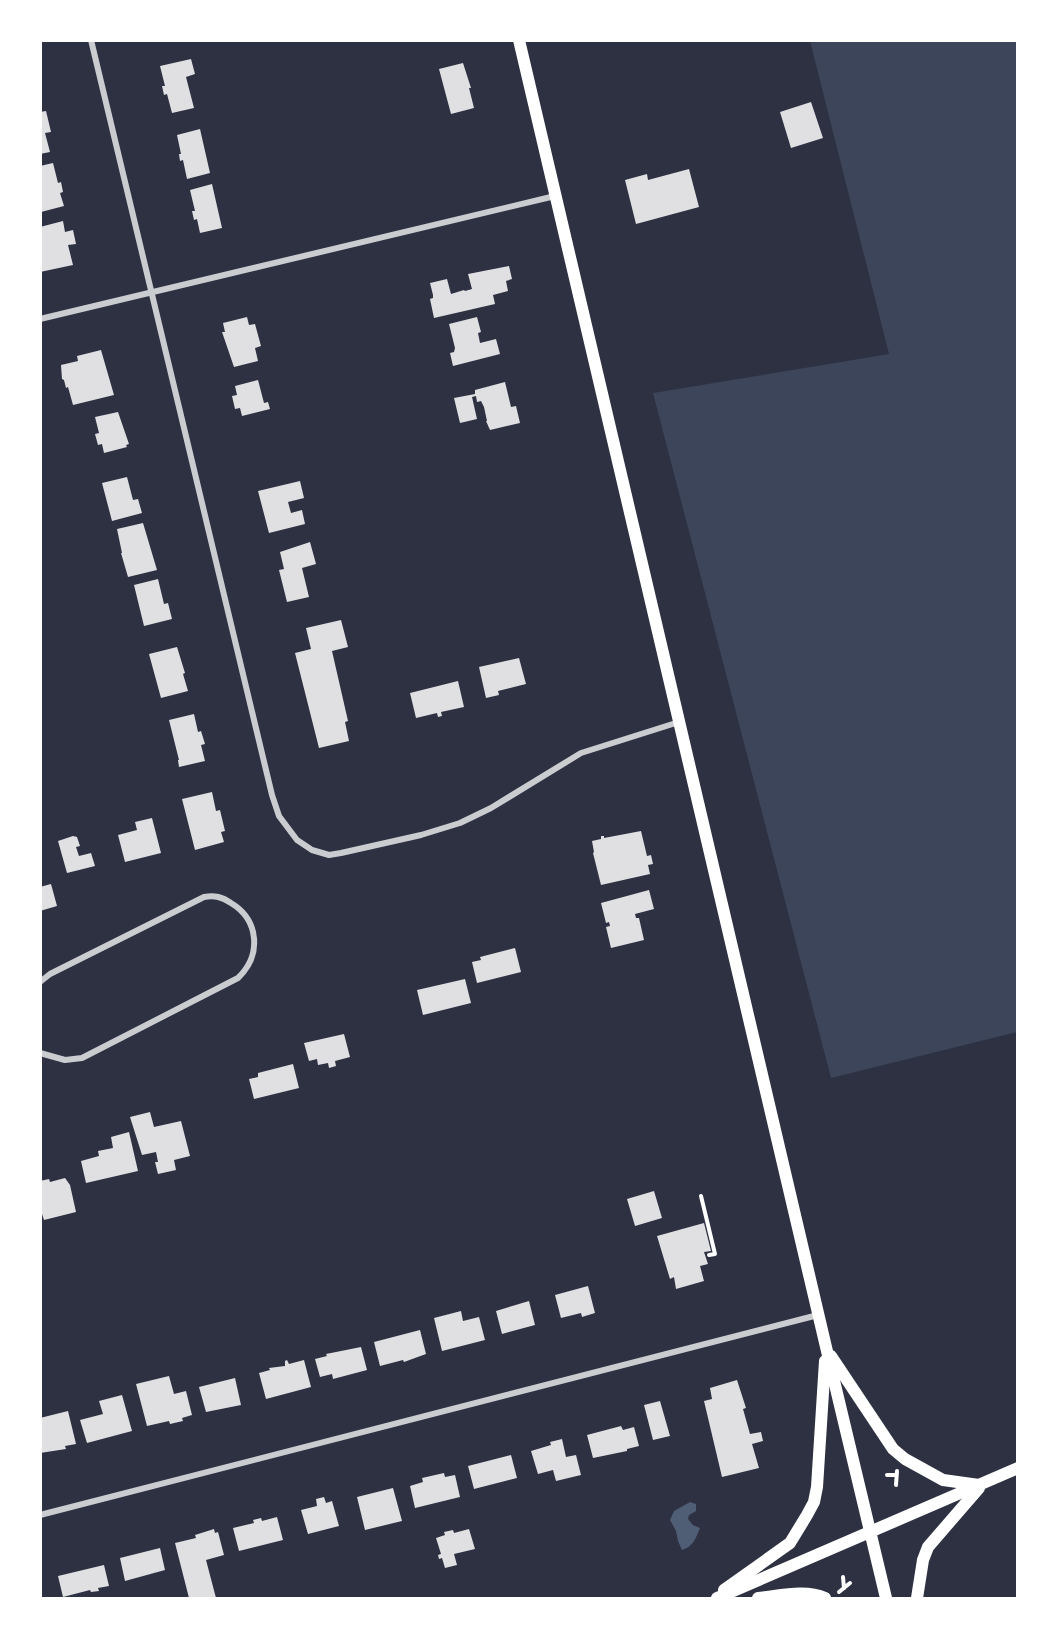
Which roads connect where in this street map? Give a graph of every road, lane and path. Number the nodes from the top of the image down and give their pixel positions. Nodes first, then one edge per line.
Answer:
1 (91, 40) edge
2 (519, 40) edge
3 (555, 196) junction
4 (152, 293) junction
5 (40, 319) edge
6 (680, 721) junction
7 (40, 982) edge
8 (40, 1053) edge
9 (701, 1196) dead end
10 (709, 1255) dead end
11 (818, 1315) junction
12 (826, 1347) junction
13 (1017, 1468) edge
14 (887, 1475) dead end
15 (896, 1485) dead end
16 (981, 1485) junction
17 (40, 1515) edge
18 (870, 1532) junction
19 (843, 1577) dead end
20 (850, 1583) dead end
21 (844, 1588) junction
22 (838, 1592) dead end
23 (712, 1599) edge
24 (717, 1599) edge
25 (758, 1599) edge
26 (825, 1599) edge
27 (886, 1599) edge
28 (917, 1599) edge

1 - 4 street
2 - 3 main road
3 - 4 street
3 - 6 main road
4 - 5 street
4 - 6 street
6 - 11 main road
7 - 8 street
9 - 10 path
11 - 12 main road
11 - 17 street
12 - 16 main road
12 - 18 main road
12 - 23 main road
13 - 16 main road
14 - 15 path
16 - 18 main road
16 - 28 main road
18 - 24 main road
18 - 27 main road
19 - 21 path
20 - 21 path
21 - 22 path
25 - 26 main road

